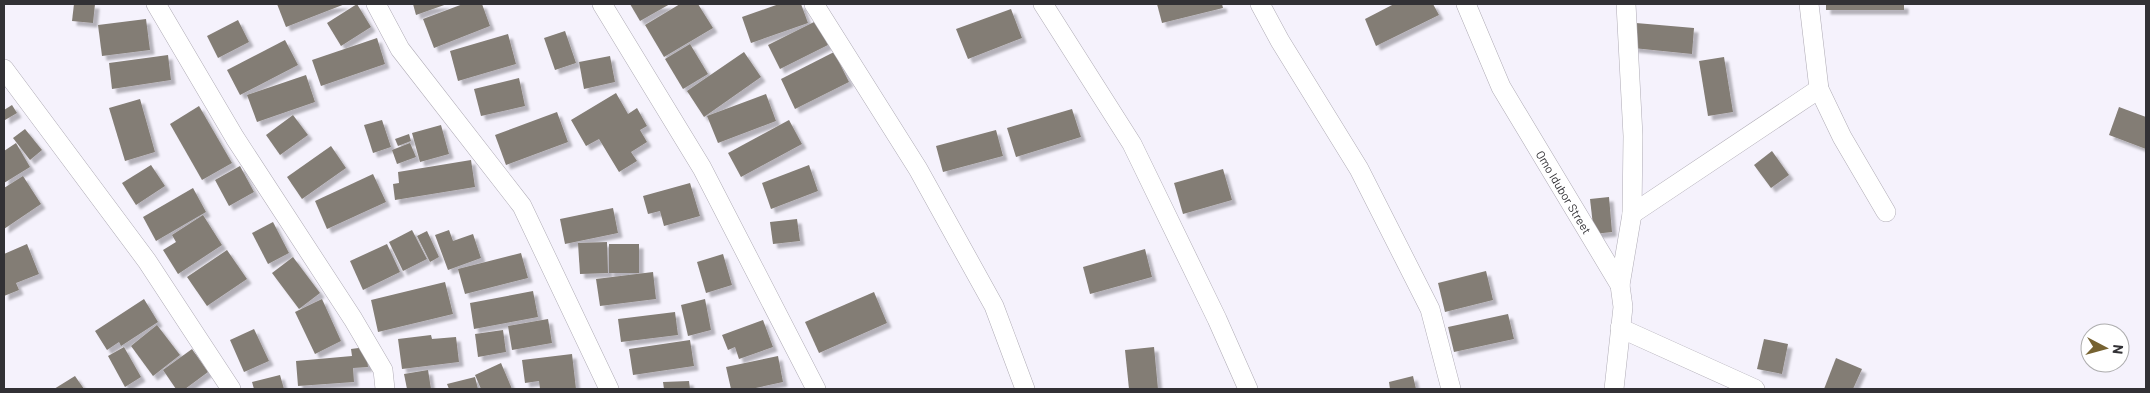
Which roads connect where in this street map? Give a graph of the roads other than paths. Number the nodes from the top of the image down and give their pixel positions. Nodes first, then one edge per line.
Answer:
1 (156, 4) edge
2 (376, 4) edge
3 (602, 4) edge
4 (814, 4) edge
5 (1043, 4) edge
6 (1260, 4) edge
7 (1466, 4) edge
8 (1626, 4) edge
9 (1809, 4) edge
10 (4, 69) edge
11 (1820, 89) junction
12 (1886, 212) dead end
13 (1632, 214) junction
14 (1620, 285) junction
15 (1620, 328) junction
16 (231, 389) edge
17 (385, 389) edge
18 (608, 389) edge
19 (816, 389) edge
20 (1025, 389) edge
21 (1248, 389) edge
22 (1451, 389) edge
23 (1614, 389) edge
24 (1755, 389) edge

1 - 17 street
2 - 18 street
3 - 19 street
4 - 20 street
5 - 21 street
6 - 22 street
7 - 14 street, Omo Idubor Street
8 - 13 street
9 - 11 street
10 - 16 street
11 - 12 street
11 - 13 street
13 - 14 street
14 - 15 street, Omo Idubor Street
15 - 23 street, Omo Idubor Street
15 - 24 street

